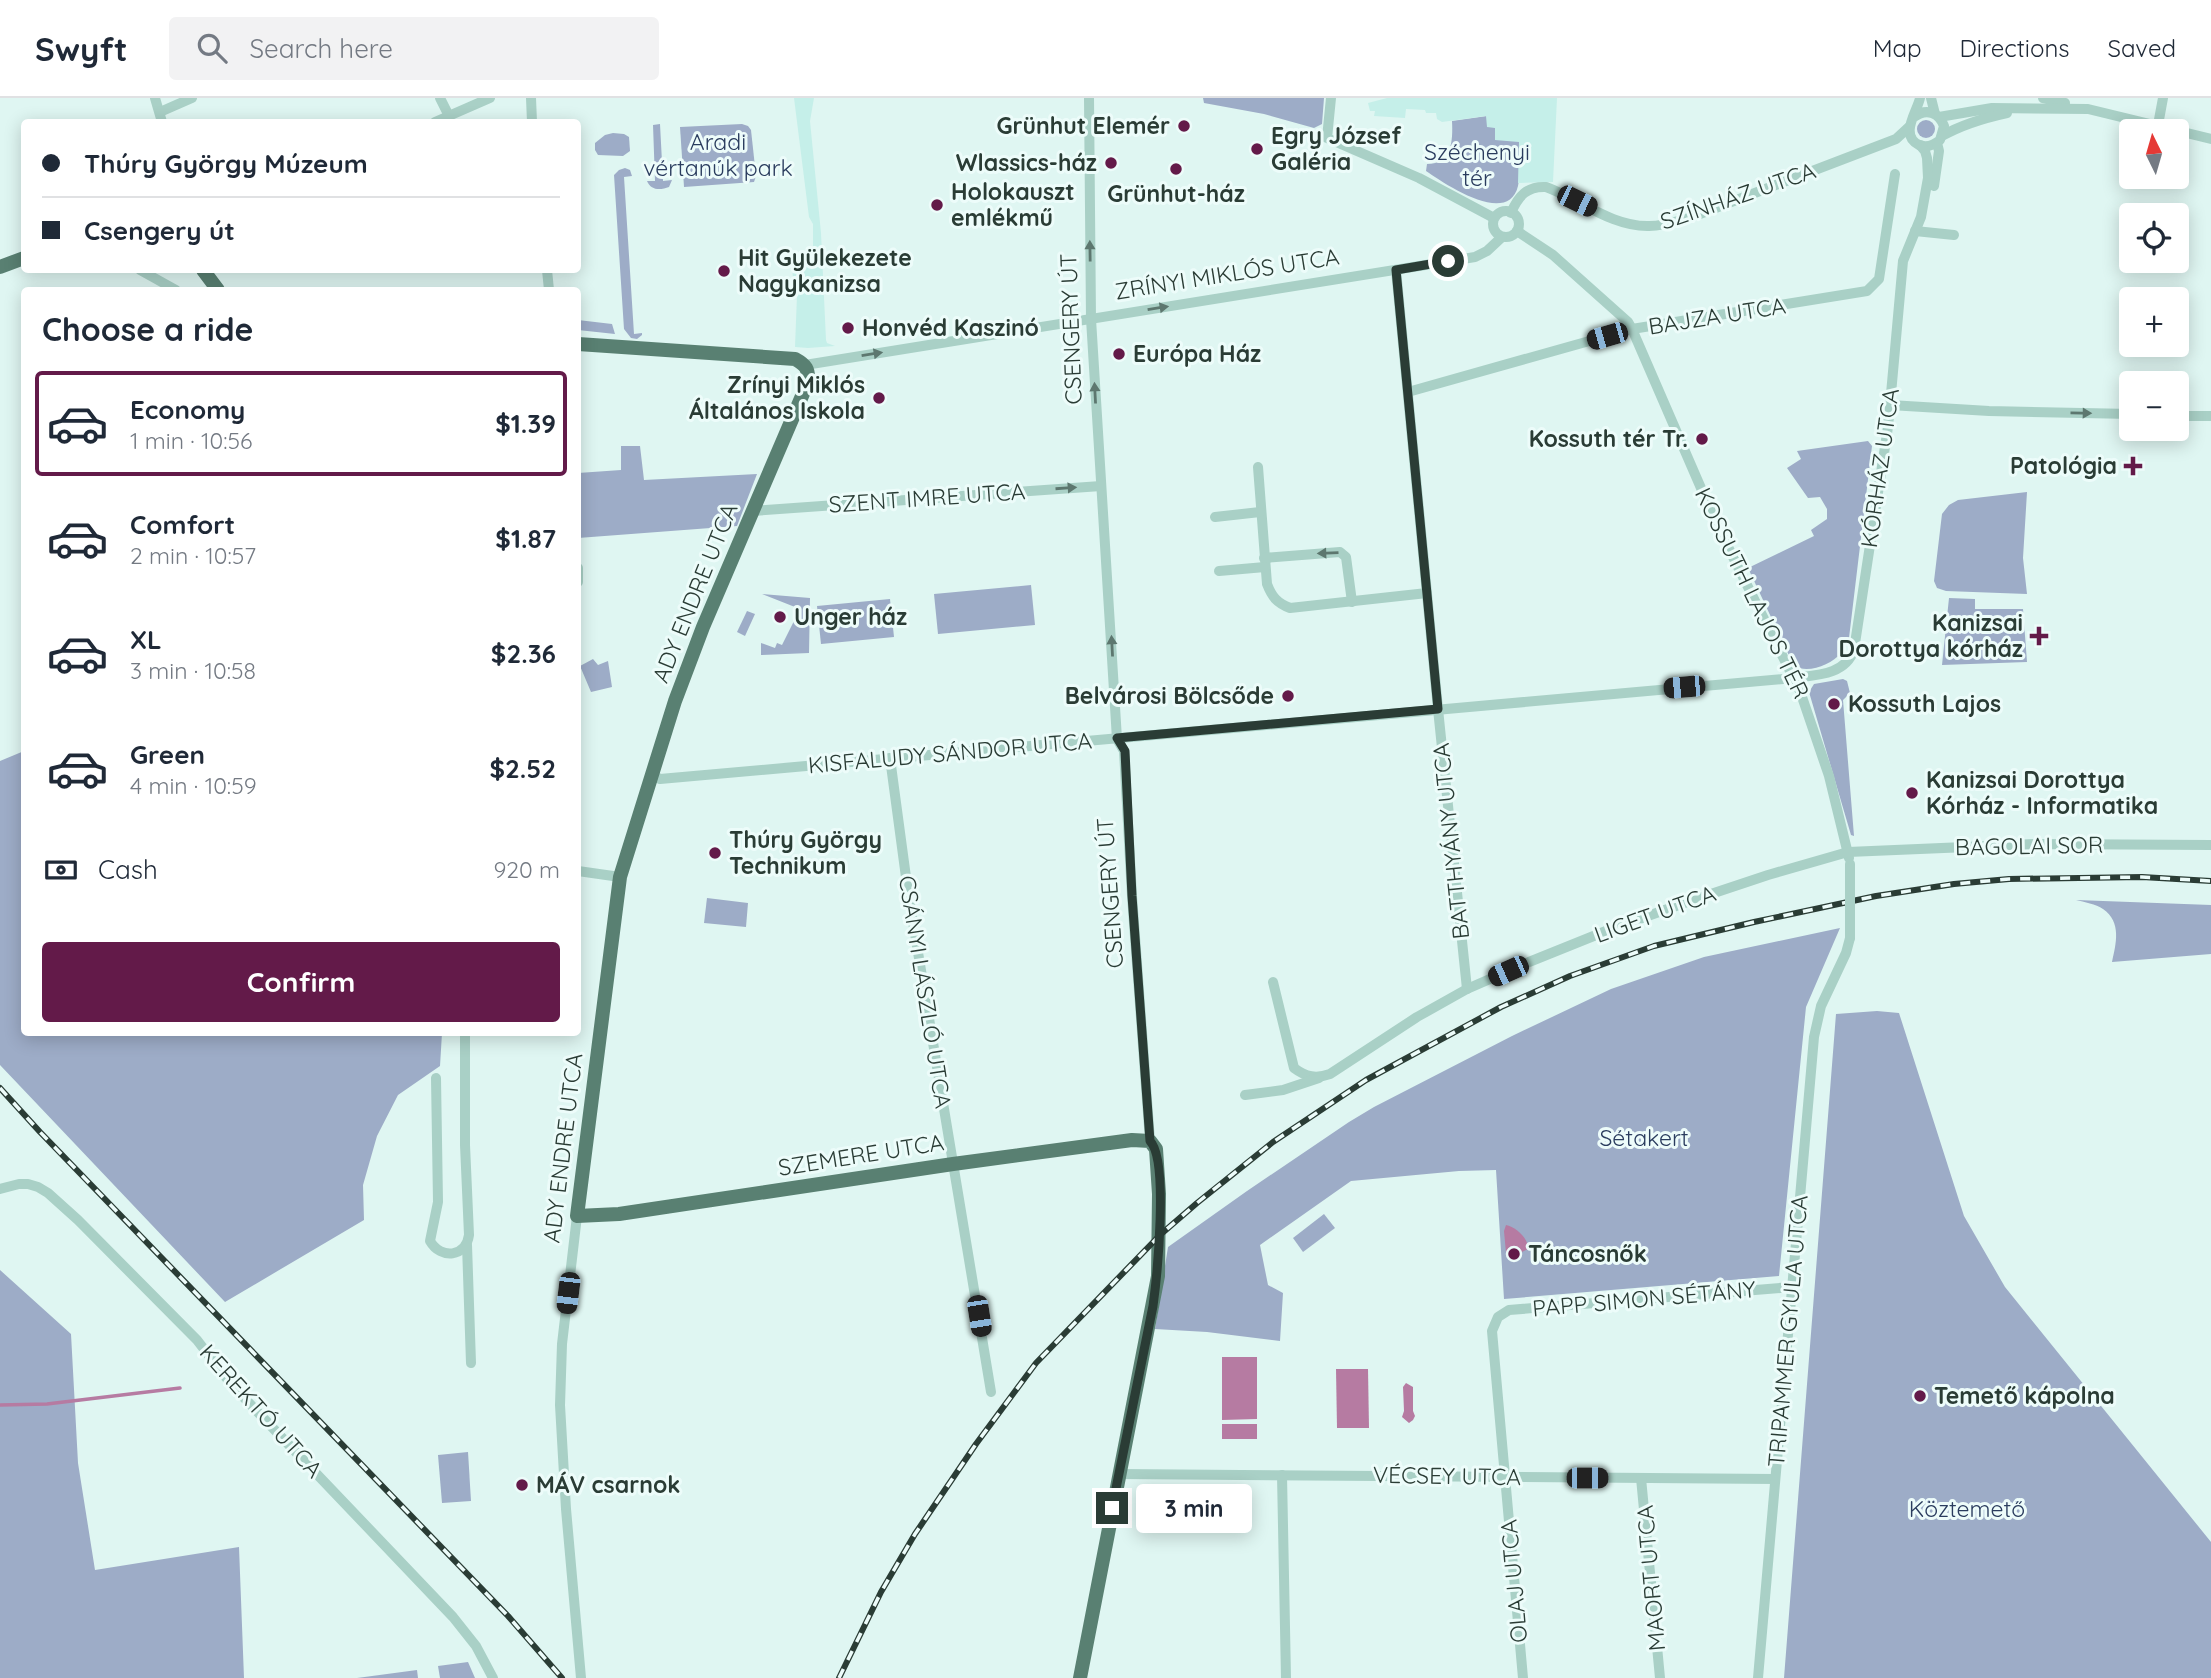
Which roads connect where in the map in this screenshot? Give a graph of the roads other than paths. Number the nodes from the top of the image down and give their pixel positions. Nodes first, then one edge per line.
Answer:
1 (155, 98) edge
2 (192, 98) edge
3 (440, 98) edge
4 (490, 98) edge
5 (531, 98) edge
6 (1089, 98) edge
7 (1331, 98) edge
8 (1920, 98) edge
9 (1931, 98) edge
10 (2043, 98) edge
11 (2163, 98) edge
12 (2027, 108) junction
13 (2088, 109) junction
14 (449, 116) junction
15 (1937, 116) junction
16 (161, 117) edge
17 (442, 119) edge
18 (532, 119) edge
19 (2132, 119) edge
20 (2159, 119) edge
21 (1912, 122) junction
22 (2189, 133) edge
23 (1896, 139) junction
24 (2211, 139) edge
25 (1939, 140) junction
26 (1917, 143) junction
27 (1895, 174) dead end
28 (1511, 213) junction
29 (1921, 217) junction
30 (1494, 218) junction
31 (1517, 231) junction
32 (1915, 231) junction
33 (1954, 235) dead end
34 (1502, 237) junction
35 (21, 259) edge
36 (0, 267) edge
37 (1396, 270) junction
38 (145, 273) edge
39 (171, 287) edge
40 (1091, 319) junction
41 (1632, 329) junction
42 (581, 344) edge
43 (805, 365) junction
44 (1408, 392) junction
45 (1890, 405) junction
46 (2119, 414) edge
47 (2189, 416) edge
48 (2211, 416) edge
49 (1258, 467) dead end
50 (1101, 486) junction
51 (753, 511) junction
52 (1260, 512) junction
53 (1215, 517) dead end
54 (1264, 562) junction
55 (1219, 571) dead end
56 (1427, 593) junction
57 (1352, 602) junction
58 (1794, 678) junction
59 (1438, 709) junction
60 (1117, 738) junction
61 (890, 758) junction
62 (652, 775) junction
63 (2211, 845) edge
64 (1848, 852) junction
65 (581, 871) edge
66 (620, 877) junction
67 (1850, 938) joint
68 (1273, 982) dead end
69 (1467, 989) junction
70 (465, 1036) edge
71 (436, 1077) dead end
72 (1319, 1077) junction
73 (1245, 1095) dead end
74 (1150, 1141) junction
75 (953, 1164) junction
76 (0, 1188) edge
77 (578, 1216) junction
78 (467, 1245) junction
79 (1792, 1287) junction
80 (1498, 1317) joint
81 (471, 1363) dead end
82 (991, 1392) dead end
83 (1119, 1474) junction
84 (1282, 1475) junction
85 (1505, 1477) junction
86 (1641, 1478) junction
87 (1775, 1479) junction
88 (493, 1678) edge
89 (581, 1678) edge
90 (1080, 1678) edge
91 (1286, 1678) edge
92 (1523, 1678) edge
93 (1660, 1678) edge
94 (1758, 1678) edge

1 - 16 street
2 - 16 street
3 - 14 street
4 - 14 street
5 - 18 street
40 -> 6 street, CSENGERY ÚT
7 - 30 street
8 - 21 street
9 - 15 street
10 - 13 street
11 - 20 street
12 - 13 street
12 - 15 street
12 - 25 street
13 - 19 street
14 - 17 street
15 - 21 street
15 - 25 street
21 - 23 street, SZÍNHÁZ UTCA
21 - 26 street
22 - 24 street
23 - 26 street, SZÍNHÁZ UTCA
23 - 28 street, SZÍNHÁZ UTCA
25 - 26 street
25 - 29 street, KÓRHÁZ UTCA
26 - 29 street, KÓRHÁZ UTCA
27 - 41 street, BAJZA UTCA
28 - 30 street
28 - 31 street
29 - 32 street, KÓRHÁZ UTCA
30 - 34 street
31 - 34 street
31 - 41 street
32 - 33 street
32 - 45 street, KÓRHÁZ UTCA
34 - 37 street, ZRÍNYI MIKLÓS UTCA
35 - 36 main road
40 -> 37 street, ZRÍNYI MIKLÓS UTCA
37 - 44 street, BATTHYÁNY UTCA
38 - 39 street
43 -> 40 street, ZRÍNYI MIKLÓS UTCA
50 -> 40 street, CSENGERY ÚT
41 - 44 street, BAJZA UTCA
41 - 58 street, KOSSUTH LAJOS TÉR
42 - 43 main road, ZRÍNYI MIKLÓS UTCA
43 - 51 main road, ADY ENDRE UTCA
44 - 56 street, BATTHYÁNY UTCA
45 -> 46 street
45 - 58 street, KÓRHÁZ UTCA
47 - 48 street
49 - 52 street
51 -> 50 street, SZENT IMRE UTCA
60 -> 50 street, CSENGERY ÚT
51 - 62 main road, ADY ENDRE UTCA
52 - 53 street
52 - 54 street
54 - 55 street
54 - 57 street
57 -> 54 street
56 - 57 street
56 - 59 street, BATTHYÁNY UTCA
58 - 59 street, KISFALUDY SÁNDOR UTCA
58 - 64 street, KOSSUTH LAJOS TÉR
59 - 60 street, KISFALUDY SÁNDOR UTCA
59 - 69 street, BATTHYÁNY UTCA
60 - 61 street, KISFALUDY SÁNDOR UTCA
60 - 74 street, CSENGERY ÚT
61 - 62 street, KISFALUDY SÁNDOR UTCA
61 - 75 street, CSÁNYI LÁSZLÓ UTCA
62 - 66 main road, ADY ENDRE UTCA
63 - 64 street, BAGOLAI SOR
64 - 67 street, KOSSUTH LAJOS TÉR, bridge
64 - 69 street, LIGET UTCA
65 - 66 street
66 - 77 main road, ADY ENDRE UTCA
67 - 79 street, TRIPAMMER GYULA UTCA
68 - 72 street
69 - 72 street
70 - 78 street
71 - 78 street
72 - 73 street
74 - 75 main road, SZEMERE UTCA
74 - 83 main road, CSENGERY ÚT
75 - 77 main road, SZEMERE UTCA
75 - 82 street, CSÁNYI LÁSZLÓ UTCA
76 - 88 street, KEREKTÓ UTCA
77 - 89 street, ADY ENDRE UTCA
78 - 81 street
79 - 80 street, PAPP SIMON SÉTÁNY
79 - 87 street, TRIPAMMER GYULA UTCA
80 - 85 street, OLAJ UTCA
83 - 84 street, VÉCSEY UTCA
83 - 90 main road, CSENGERY ÚT
84 - 85 street, VÉCSEY UTCA
84 - 91 street
85 - 86 street, VÉCSEY UTCA
85 - 92 street, OLAJ UTCA
86 - 87 street, VÉCSEY UTCA
86 - 93 street, MAORT UTCA
87 - 94 street, TRIPAMMER GYULA UTCA

